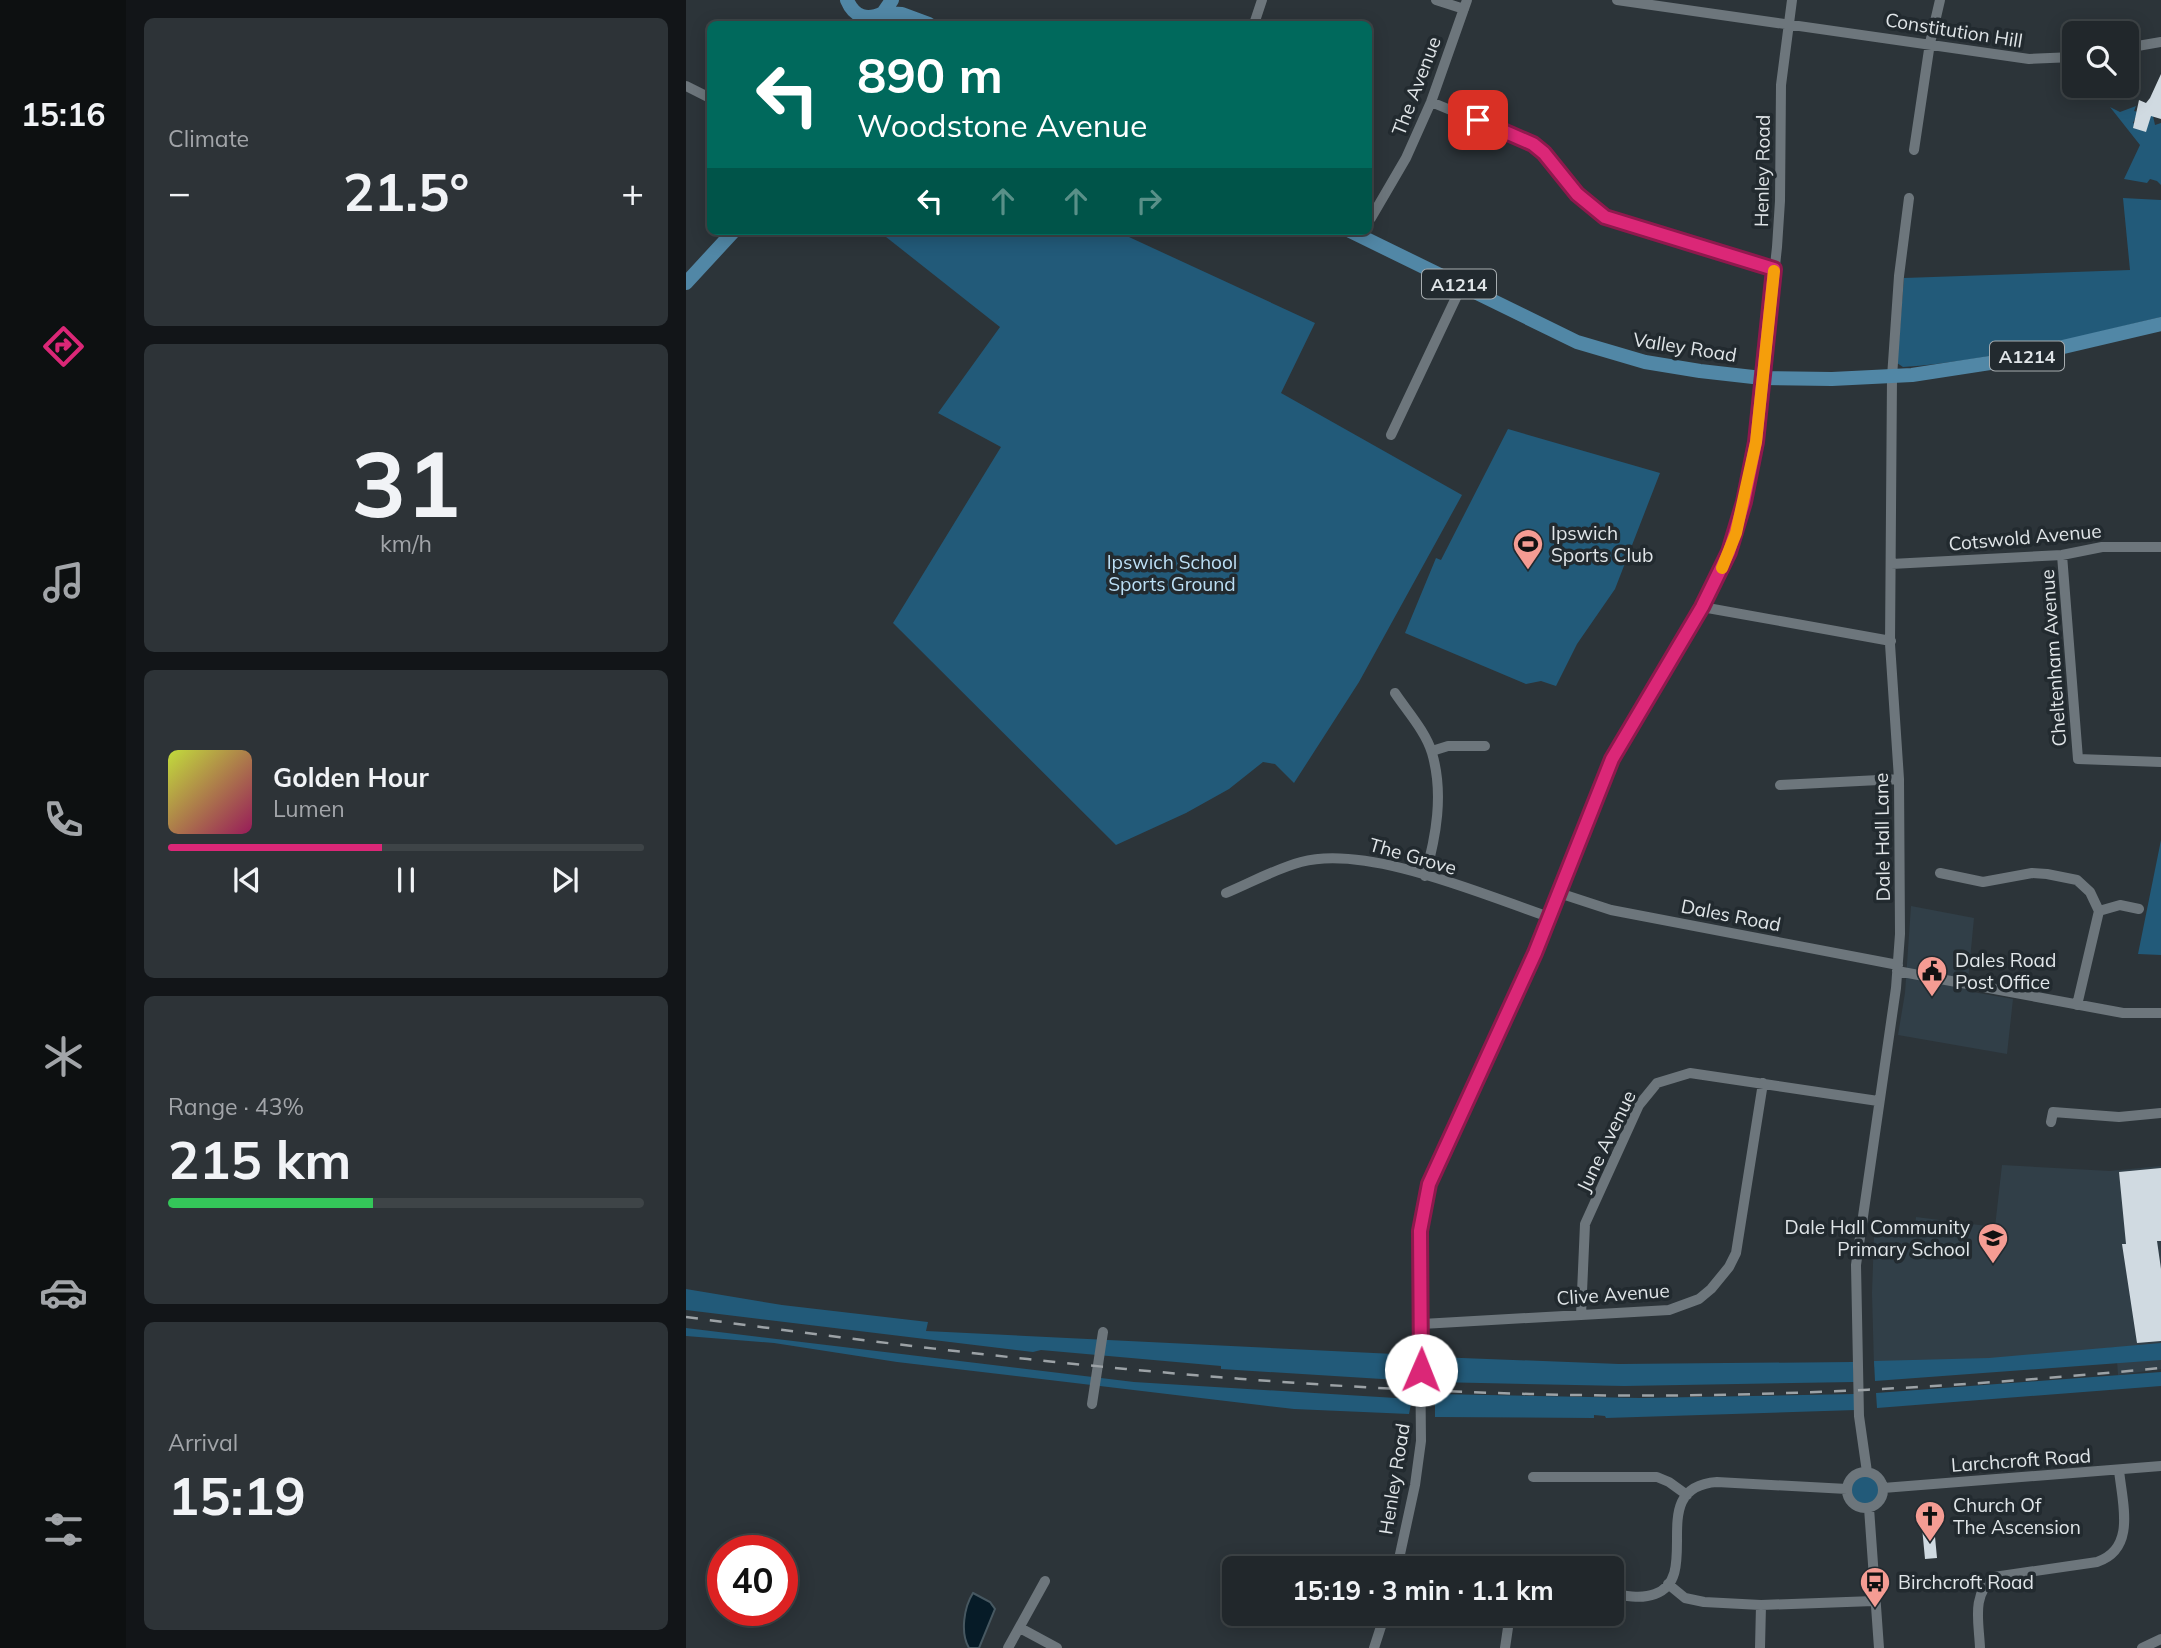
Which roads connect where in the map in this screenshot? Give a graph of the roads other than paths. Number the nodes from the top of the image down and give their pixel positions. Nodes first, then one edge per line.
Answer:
1 (891, 0) edge
2 (900, 0) edge
3 (1262, 0) edge
4 (1436, 0) edge
5 (1617, 0) edge
6 (1792, 0) edge
7 (1940, 0) edge
8 (848, 4) edge
9 (1465, 4) edge
10 (877, 18) edge
11 (853, 21) edge
12 (919, 21) edge
13 (922, 21) edge
14 (1255, 21) edge
15 (1788, 24) junction
16 (2161, 42) edge
17 (1930, 43) junction
18 (2139, 46) edge
19 (2062, 58) edge
20 (686, 86) edge
21 (707, 96) edge
22 (1431, 102) junction
23 (1914, 150) dead end
24 (1909, 198) dead end
25 (1372, 216) edge
26 (730, 235) edge
27 (1358, 235) edge
28 (1774, 269) junction
29 (686, 283) edge
30 (1462, 285) junction
31 (2161, 324) edge
32 (1892, 377) junction
33 (1762, 378) junction
34 (1391, 435) dead end
35 (2161, 547) edge
36 (2062, 555) junction
37 (1891, 564) junction
38 (1702, 607) junction
39 (1891, 641) junction
40 (1395, 693) dead end
41 (1486, 746) dead end
42 (1432, 751) junction
43 (2161, 762) edge
44 (1899, 779) junction
45 (1780, 785) dead end
46 (1940, 873) dead end
47 (1425, 876) junction
48 (1226, 893) dead end
49 (1559, 893) junction
50 (2139, 909) dead end
51 (2099, 911) junction
52 (1549, 917) junction
53 (1898, 968) junction
54 (2077, 1005) junction
55 (2161, 1013) edge
56 (1763, 1083) junction
57 (1878, 1101) junction
58 (2161, 1113) edge
59 (2051, 1122) dead end
60 (1581, 1315) junction
61 (1422, 1324) junction
62 (1103, 1332) dead end
63 (1092, 1404) dead end
64 (2161, 1466) edge
65 (2119, 1470) junction
66 (1867, 1472) junction
67 (1533, 1476) dead end
68 (1883, 1488) junction
69 (1847, 1489) junction
70 (1687, 1495) junction
71 (1869, 1508) junction
72 (1400, 1556) edge
73 (1045, 1581) dead end
74 (1668, 1584) junction
75 (1624, 1595) edge
76 (1874, 1601) junction
77 (1761, 1605) junction
78 (1381, 1626) edge
79 (1508, 1626) edge
80 (1020, 1628) junction
81 (2161, 1639) edge
82 (1008, 1648) edge
83 (1057, 1648) edge
84 (1374, 1648) edge
85 (1505, 1648) edge
86 (1760, 1648) edge
87 (1879, 1648) edge
88 (1980, 1648) edge
89 (2142, 1648) edge

1 - 10 main road
2 - 13 main road
3 - 14 street
4 - 9 street
5 - 15 street, Constitution Hill
6 - 15 street, Henley Road
7 - 17 street
8 - 10 main road
8 - 11 main road
9 - 22 street, The Avenue
10 - 12 main road
15 - 17 street, Constitution Hill
15 - 28 street, Henley Road
16 - 18 street
17 - 19 street, Constitution Hill
17 - 23 street
20 - 21 street
22 - 25 street, The Avenue
22 - 28 street
24 - 32 street, Dale Hall Lane
26 - 29 main road
27 - 30 main road, Valley Road / A1214
28 - 33 street, Henley Road
30 - 33 main road, Valley Road / A1214
30 - 34 street
31 - 32 main road, Valley Road / A1214
32 - 33 main road, Valley Road / A1214
32 - 37 street, Dale Hall Lane
33 - 38 street, Henley Road
35 - 36 street, Cotswold Avenue
36 - 37 street, Cotswold Avenue
36 - 43 street, Cheltenham Avenue
37 - 39 street, Dale Hall Lane
38 - 39 street
38 - 49 street, Henley Road
39 - 44 street, Dale Hall Lane
40 - 42 street
41 - 42 street
42 - 47 street
44 - 45 street
44 - 53 street, Dale Hall Lane
46 - 51 street
47 - 48 street, The Grove
47 - 52 street, The Grove
49 - 52 street, Henley Road
49 - 53 street, Dales Road
50 - 51 street
51 - 54 street
52 - 61 street, Henley Road
53 - 54 street, Dales Road
53 - 57 street, Dale Hall Lane
54 - 55 street, Dales Road
56 - 57 street, June Avenue
56 - 60 street, Clive Avenue
56 - 60 street, June Avenue
57 - 66 street, Dale Hall Lane
58 - 59 street
60 - 61 street, Clive Avenue
61 - 72 street, Henley Road
62 - 63 street
64 - 65 street, Larchcroft Road
65 - 68 street, Larchcroft Road
65 - 88 street
66 - 68 street
66 - 69 street
67 - 70 street
68 - 71 street
69 - 70 street
69 - 71 street
70 - 74 street
71 - 76 street
73 - 80 street
74 - 75 street
74 - 77 street
76 - 77 street
76 - 87 street
77 - 86 street
78 - 84 street
79 - 85 street
80 - 82 street
80 - 83 street
81 - 89 street

